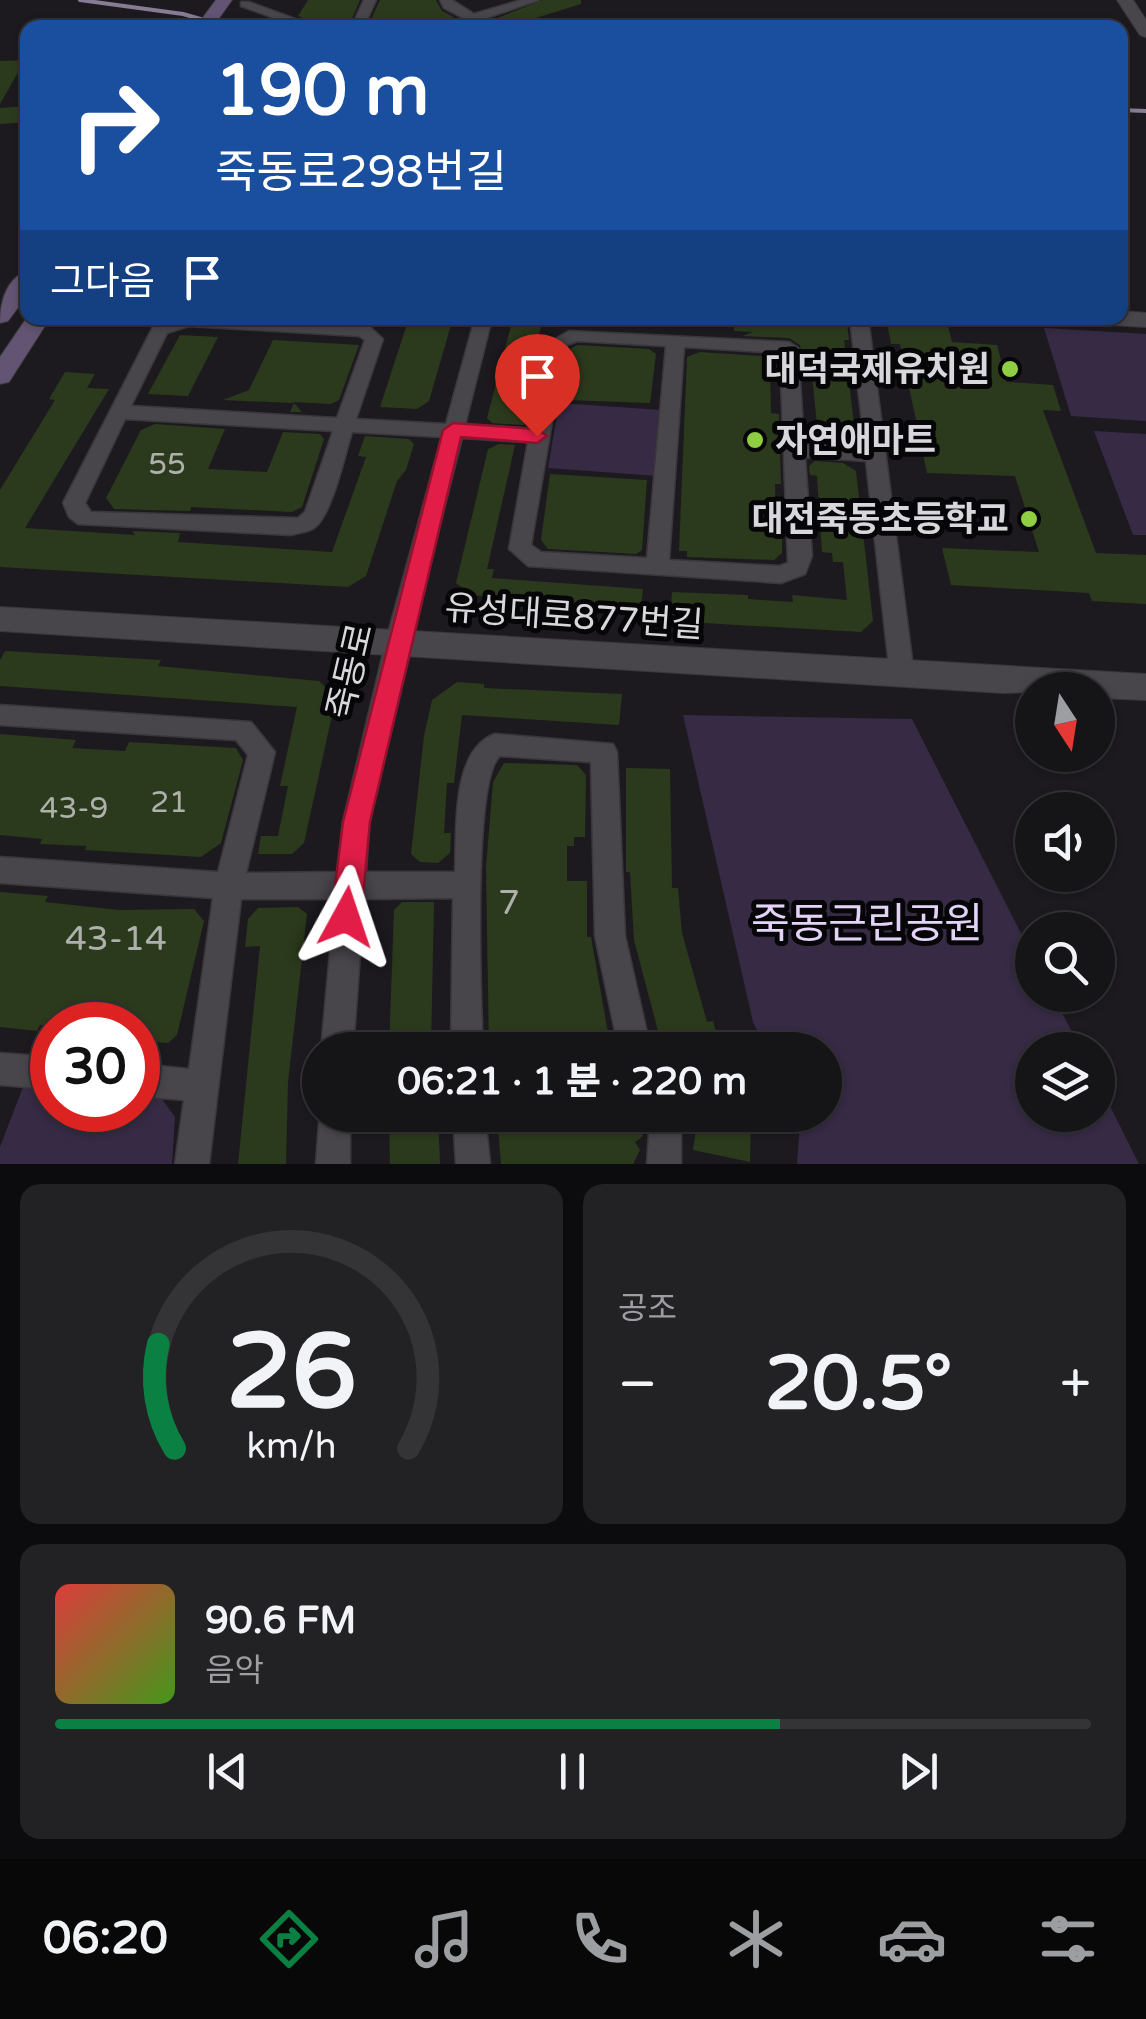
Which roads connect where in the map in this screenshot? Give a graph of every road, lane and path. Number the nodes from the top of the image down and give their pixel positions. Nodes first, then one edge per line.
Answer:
1 (446, 0) edge
2 (533, 0) edge
3 (1125, 0) edge
4 (243, 6) edge
5 (472, 18) junction
6 (301, 20) edge
7 (466, 20) edge
8 (1146, 32) edge
9 (20, 288) edge
10 (0, 316) edge
11 (33, 325) edge
12 (170, 325) edge
13 (307, 325) edge
14 (482, 325) edge
15 (860, 325) edge
16 (675, 341) junction
17 (0, 376) edge
18 (118, 412) junction
19 (346, 422) junction
20 (453, 430) junction
21 (537, 436) junction
22 (794, 450) junction
23 (874, 455) junction
24 (657, 567) junction
25 (0, 618) edge
26 (398, 641) junction
27 (902, 675) junction
28 (1146, 687) edge
29 (0, 715) edge
30 (0, 870) edge
31 (348, 884) junction
32 (468, 885) junction
33 (229, 886) junction
34 (337, 1032) edge
35 (467, 1032) edge
36 (631, 1032) edge
37 (0, 1068) edge
38 (30, 1071) edge
39 (160, 1082) edge
40 (200, 1086) junction
41 (334, 1132) edge
42 (470, 1132) edge
43 (664, 1132) edge
44 (192, 1164) edge
45 (333, 1164) edge
46 (473, 1164) edge
47 (664, 1164) edge

1 - 5 street
2 - 5 street
3 - 8 street
4 - 6 street
5 - 7 street
9 - 10 main road
11 - 17 main road
12 - 18 street
13 - 19 street
14 - 20 street, 죽동로
15 - 23 street
16 - 21 street
16 - 22 street
16 - 24 street
18 - 19 street
18 - 19 street
19 - 20 street
20 - 21 street
20 - 26 street, 죽동로
21 - 24 street
22 - 23 street
22 - 24 street
23 - 27 street
25 - 26 street, 유성대로877번길
26 - 27 street, 유성대로877번길
26 - 31 street, 죽동로
27 - 28 street, 유성대로877번길
29 - 33 street
30 - 33 street
31 - 32 street
31 - 33 street
31 - 34 street, 죽동로
32 - 35 street
32 - 36 street
33 - 40 street
37 - 38 street
39 - 40 street
40 - 44 street
41 - 45 street
42 - 46 street
43 - 47 street

